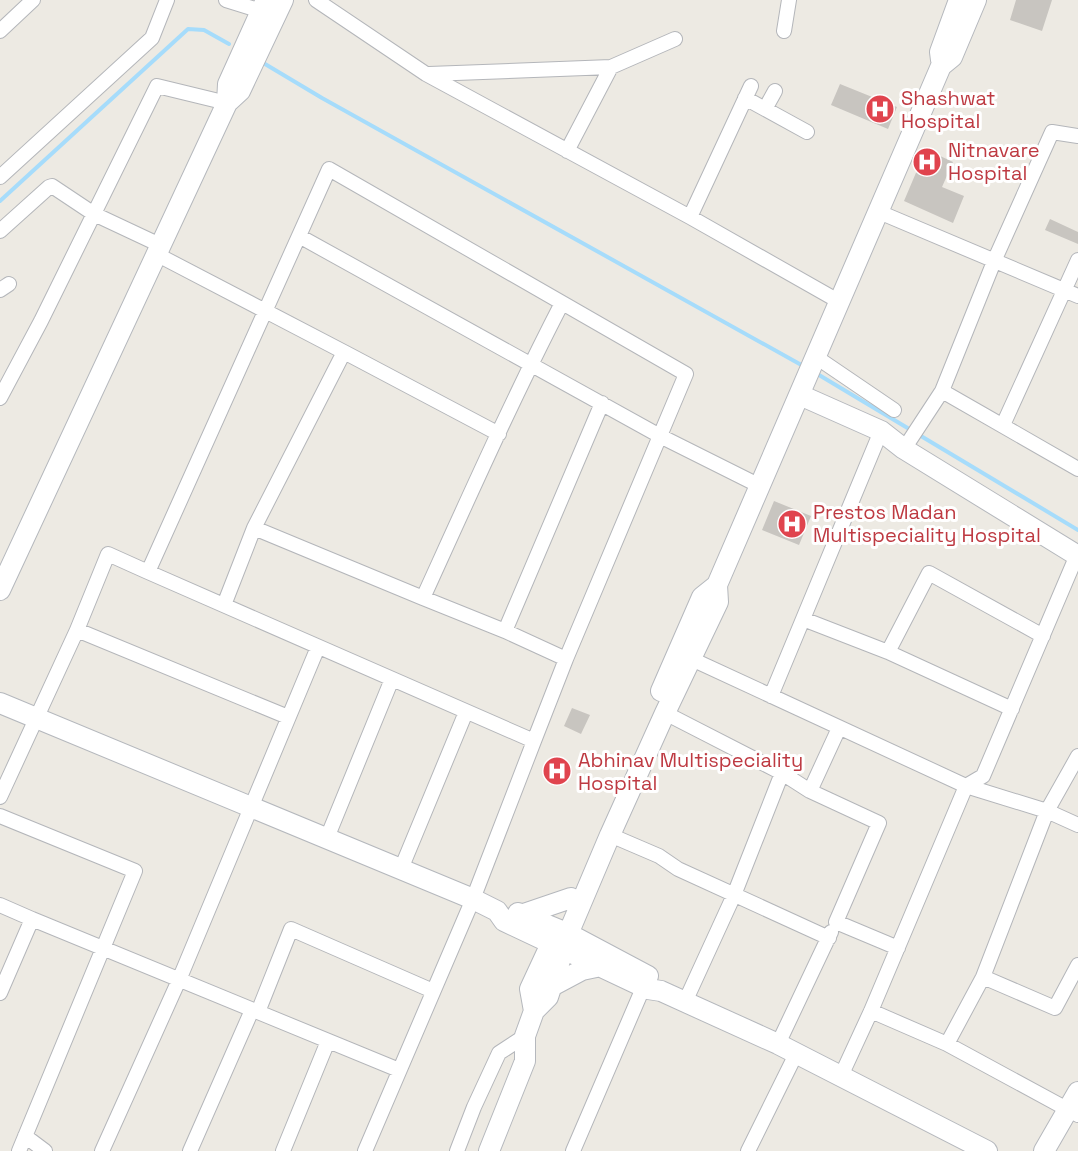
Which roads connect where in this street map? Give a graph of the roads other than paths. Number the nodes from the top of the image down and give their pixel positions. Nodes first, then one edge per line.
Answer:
1 (33, 0) edge
2 (167, 0) edge
3 (226, 0) edge
4 (283, 0) edge
5 (316, 0) edge
6 (789, 0) edge
7 (959, 0) edge
8 (976, 0) edge
9 (264, 5) edge
10 (0, 31) edge
11 (784, 31) dead end
12 (675, 39) dead end
13 (941, 66) junction
14 (611, 67) junction
15 (426, 74) junction
16 (775, 91) dead end
17 (227, 103) junction
18 (765, 109) junction
19 (807, 132) dead end
20 (1078, 136) edge
21 (567, 151) junction
22 (0, 177) edge
23 (879, 212) junction
24 (94, 214) junction
25 (690, 217) junction
26 (0, 231) edge
27 (299, 236) junction
28 (158, 250) junction
29 (995, 259) junction
30 (1078, 260) edge
31 (1072, 293) edge
32 (840, 302) junction
33 (562, 303) junction
34 (265, 311) junction
35 (344, 352) junction
36 (815, 358) junction
37 (531, 364) junction
38 (803, 388) junction
39 (942, 390) junction
40 (0, 398) edge
41 (602, 403) junction
42 (894, 410) dead end
43 (1003, 425) junction
44 (881, 431) junction
45 (499, 434) junction
46 (660, 436) junction
47 (906, 446) junction
48 (1078, 468) edge
49 (760, 486) junction
50 (254, 528) junction
51 (1078, 555) edge
52 (148, 572) junction
53 (0, 590) edge
54 (423, 598) junction
55 (224, 605) junction
56 (803, 619) junction
57 (77, 630) junction
58 (505, 631) junction
59 (1043, 636) junction
60 (318, 647) junction
61 (888, 652) junction
62 (684, 656) junction
63 (566, 659) junction
64 (392, 679) junction
65 (771, 696) junction
66 (0, 703) edge
67 (1012, 709) junction
68 (466, 712) junction
69 (665, 713) junction
70 (288, 717) junction
71 (38, 718) junction
72 (840, 728) junction
73 (534, 741) junction
74 (1078, 756) edge
75 (782, 774) junction
76 (966, 786) junction
77 (810, 791) junction
78 (0, 797) edge
79 (250, 807) junction
80 (1047, 811) junction
81 (0, 816) edge
82 (1078, 825) edge
83 (610, 835) junction
84 (327, 838) junction
85 (401, 869) junction
86 (734, 895) junction
87 (473, 899) junction
88 (576, 900) junction
89 (0, 905) edge
90 (497, 911) junction
91 (521, 915) junction
92 (32, 919) junction
93 (836, 922) junction
94 (560, 938) junction
95 (829, 938) junction
96 (898, 948) junction
97 (104, 949) junction
98 (599, 957) junction
99 (1078, 965) edge
100 (983, 977) junction
101 (179, 980) junction
102 (651, 985) junction
103 (552, 986) junction
104 (433, 991) junction
105 (0, 993) edge
106 (685, 1002) junction
107 (255, 1011) junction
108 (534, 1011) junction
109 (871, 1011) junction
110 (525, 1036) junction
111 (328, 1041) junction
112 (778, 1044) junction
113 (947, 1044) junction
114 (795, 1053) junction
115 (514, 1064) dead end
116 (399, 1070) junction
117 (840, 1076) junction
118 (1078, 1092) edge
119 (1073, 1113) edge
120 (25, 1136) junction
121 (19, 1151) edge
122 (45, 1151) edge
123 (102, 1151) edge
124 (190, 1151) edge
125 (283, 1151) edge
126 (365, 1151) edge
127 (457, 1151) edge
128 (489, 1151) edge
129 (573, 1151) edge
130 (748, 1151) edge
131 (987, 1151) edge
132 (1044, 1151) edge

1 - 10 street
2 - 22 street
3 - 9 street
4 - 17 street
5 - 15 street
6 - 11 street
7 - 13 street
8 - 13 street
9 - 17 street
12 - 14 street
13 - 23 street
14 - 15 street
14 - 21 street
15 - 21 street
16 - 18 street
17 - 24 street
17 - 28 street
18 - 19 street
18 - 25 street
20 - 29 street
21 - 25 street
23 - 29 street
23 - 32 street
24 - 26 street
24 - 28 street
24 - 40 street
25 - 32 street
27 - 33 street
27 - 34 street
27 - 37 street
28 - 34 street
28 - 53 street
29 - 31 street
29 - 39 street
30 - 31 street
31 - 43 street
32 - 36 street
33 - 37 street
33 - 46 street
34 - 35 street
34 - 52 street
35 - 45 street
35 - 50 street
36 - 38 street
36 - 42 street
37 - 41 street
37 - 45 street
38 - 44 street
38 - 49 street
39 - 43 street
39 - 47 street
41 - 46 street
41 - 58 street
43 - 48 street
44 - 47 street
44 - 56 street
45 - 54 street
46 - 49 street
46 - 63 street
47 - 51 street
49 - 62 street
50 - 54 street
50 - 55 street
51 - 59 street
52 - 55 street
52 - 57 street
54 - 58 street
55 - 60 street
56 - 61 street
56 - 65 street
57 - 70 street
57 - 71 street
58 - 63 street
59 - 61 street
59 - 67 street
60 - 64 street
60 - 70 street
61 - 67 street
62 - 65 street
62 - 69 street
62 - 88 street
63 - 73 street
64 - 68 street
64 - 84 street
65 - 72 street
66 - 71 street
67 - 76 street
68 - 73 street
68 - 85 street
69 - 75 street
69 - 83 street
70 - 79 street
71 - 78 street
71 - 79 street
72 - 76 street
72 - 77 street
73 - 87 street
74 - 80 street
75 - 77 street
75 - 86 street
76 - 80 street
76 - 96 street
77 - 93 street
79 - 84 street
79 - 101 street
80 - 82 street
80 - 100 street
81 - 97 street
83 - 86 street
83 - 88 street
84 - 85 street
85 - 87 street
86 - 95 street
86 - 106 street
87 - 90 street
87 - 104 street
88 - 91 street
88 - 94 street
88 - 98 street
89 - 92 street
90 - 91 street
90 - 94 street
91 - 94 street
92 - 97 street
92 - 105 street
93 - 95 street
93 - 96 street
94 - 98 street
94 - 103 street
94 - 108 street
95 - 112 street
96 - 109 street
97 - 101 street
97 - 120 street
98 - 102 street
98 - 103 street
99 - 100 street
100 - 113 street
101 - 107 street
101 - 123 street
102 - 106 street
102 - 129 street
103 - 108 street
104 - 107 street
104 - 116 street
106 - 112 street
107 - 111 street
107 - 124 street
108 - 110 street
109 - 113 street
109 - 117 street
110 - 115 street
110 - 127 street
110 - 128 street
111 - 116 street
111 - 125 street
112 - 114 street
113 - 119 street
114 - 117 street
114 - 130 street
116 - 126 street
117 - 131 street
118 - 119 street
119 - 132 street
120 - 121 street
120 - 122 street

